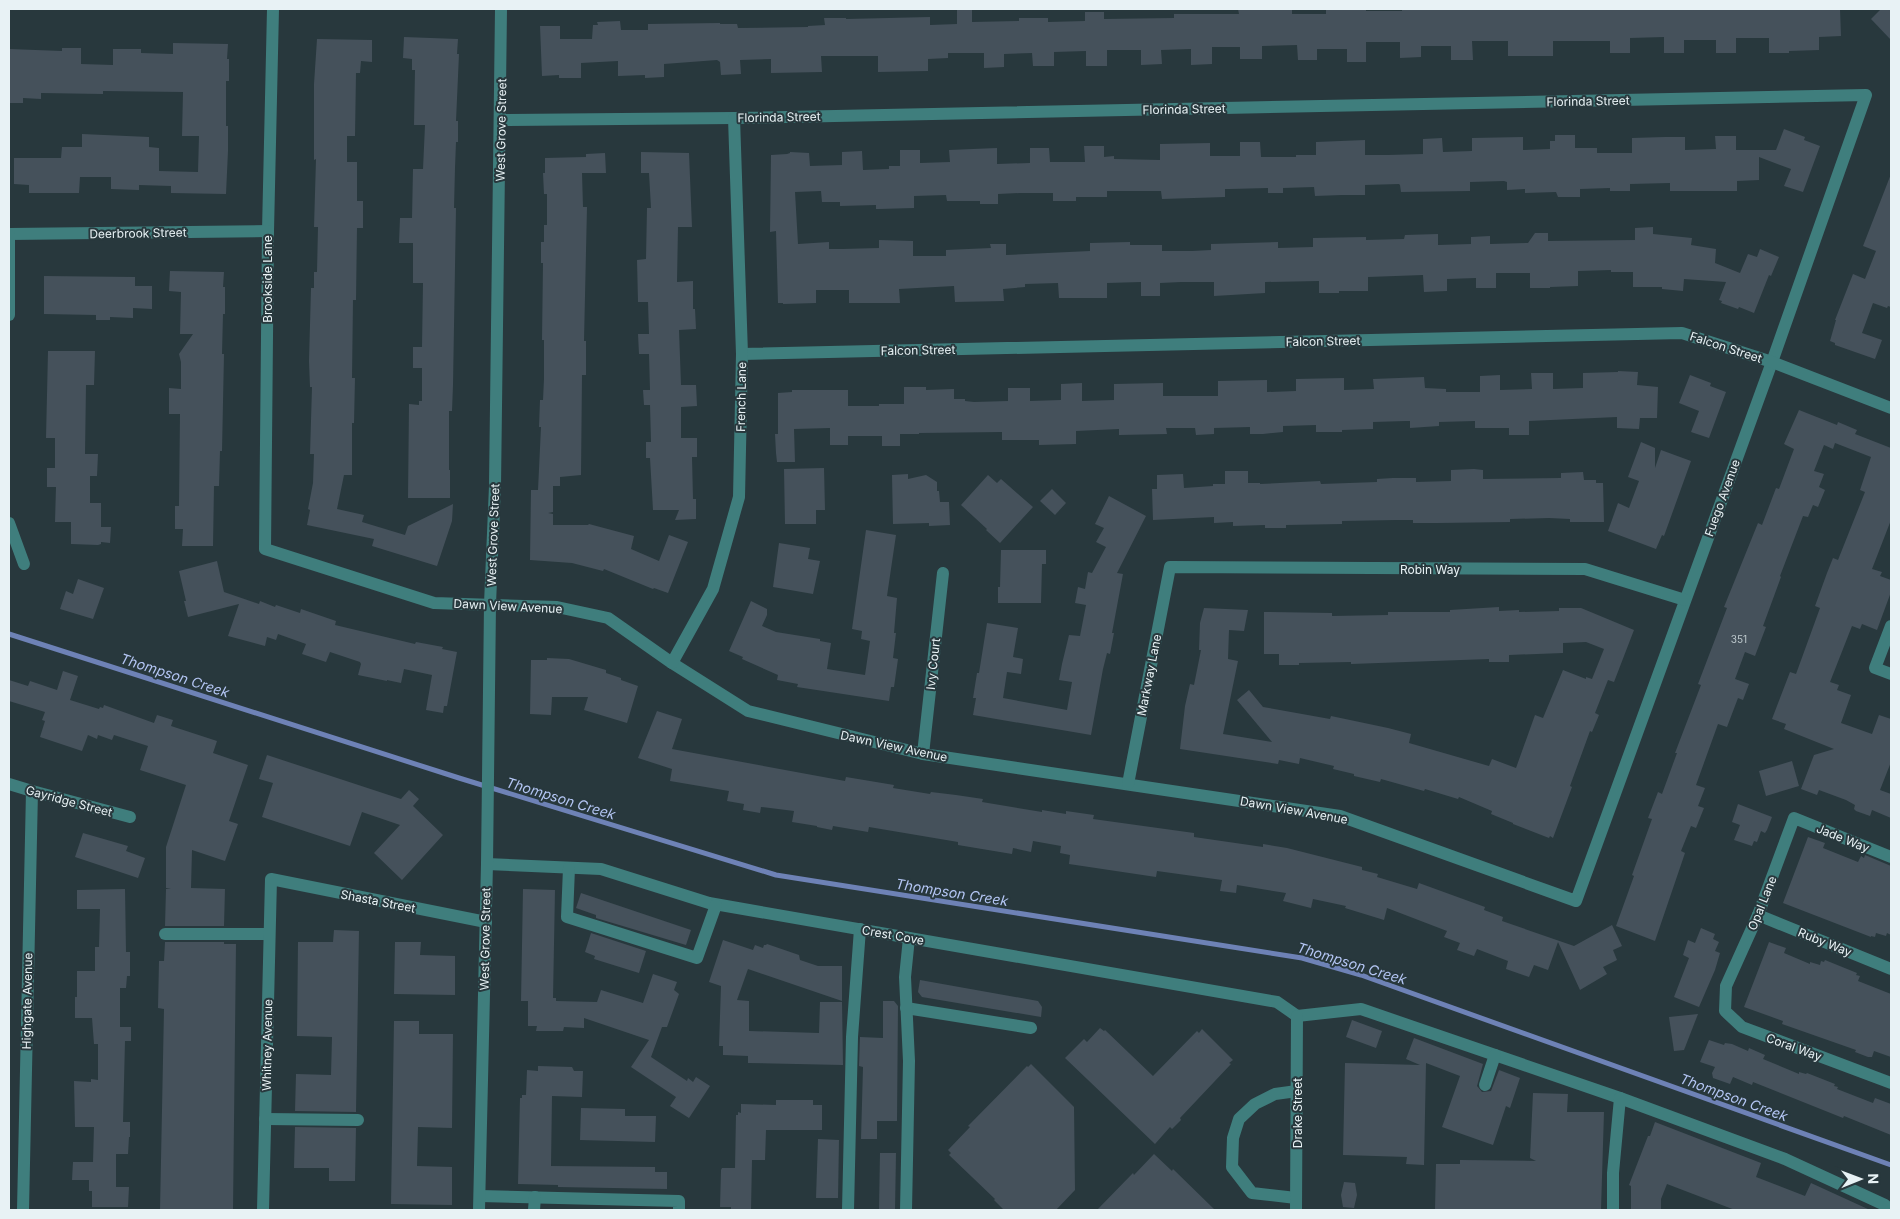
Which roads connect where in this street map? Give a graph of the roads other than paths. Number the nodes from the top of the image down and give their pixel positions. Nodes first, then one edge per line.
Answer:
1 (273, 9) edge
2 (501, 9) edge
3 (1866, 95) joint
4 (734, 118) junction
5 (501, 120) junction
6 (268, 231) junction
7 (9, 234) edge
8 (9, 315) edge
9 (742, 354) junction
10 (1772, 362) junction
11 (1891, 408) edge
12 (9, 523) edge
13 (265, 548) joint
14 (24, 564) dead end
15 (1170, 567) joint
16 (943, 573) dead end
17 (1685, 600) junction
18 (490, 604) junction
19 (1891, 626) edge
20 (672, 663) junction
21 (1891, 674) edge
22 (923, 754) junction
23 (9, 784) edge
24 (1128, 784) junction
25 (32, 791) junction
26 (130, 817) dead end
27 (1794, 818) joint
28 (1891, 857) edge
29 (487, 864) junction
30 (569, 868) junction
31 (271, 879) joint
32 (1576, 901) joint
33 (716, 905) junction
34 (1758, 915) junction
35 (486, 922) junction
36 (860, 930) junction
37 (165, 934) dead end
38 (269, 934) junction
39 (909, 938) junction
40 (1891, 969) edge
41 (1726, 986) joint
42 (906, 1008) junction
43 (1297, 1016) junction
44 (1031, 1028) dead end
45 (1495, 1055) junction
46 (1891, 1083) edge
47 (1485, 1085) dead end
48 (1297, 1091) junction
49 (1620, 1098) junction
50 (265, 1119) junction
51 (358, 1120) dead end
52 (480, 1196) junction
53 (535, 1204) edge
54 (1296, 1204) edge
55 (23, 1210) edge
56 (263, 1210) edge
57 (480, 1210) edge
58 (679, 1210) edge
59 (848, 1210) edge
60 (906, 1210) edge
61 (1613, 1210) edge
62 (1891, 1210) edge

1 - 6 street, Brookside Lane
2 - 5 street, West Grove Street
3 - 4 street, Florinda Street
3 - 10 street, Fuego Avenue
4 - 5 street, Florinda Street
4 - 9 street, French Lane
5 - 18 street, West Grove Street
6 - 7 street, Deerbrook Street
6 - 13 street, Brookside Lane
7 - 8 street
9 - 10 street, Falcon Street
9 - 20 street, French Lane
10 - 11 street, Falcon Street
10 - 17 street, Fuego Avenue
12 - 14 street
13 - 18 street, Dawn View Avenue
15 - 17 street, Robin Way
15 - 24 street, Markway Lane
16 - 22 street, Ivy Court
17 - 32 street, Fuego Avenue
18 - 20 street, Dawn View Avenue
18 - 29 street, West Grove Street
19 - 21 street
20 - 22 street, Dawn View Avenue
22 - 24 street, Dawn View Avenue
23 - 25 street, Gayridge Street
24 - 32 street, Dawn View Avenue
25 - 26 street, Gayridge Street
25 - 55 street, Highgate Avenue
27 - 28 street, Jade Way
27 - 34 street, Opal Lane
29 - 30 street, Crest Cove
29 - 35 street, West Grove Street
30 - 33 street, Crest Cove
30 - 33 street
31 - 35 street, Shasta Street
31 - 38 street, Whitney Avenue
33 - 36 street, Crest Cove
34 - 40 street, Ruby Way
34 - 41 street, Opal Lane
35 - 52 street, West Grove Street
36 - 39 street, Crest Cove
36 - 59 street
37 - 38 street
38 - 50 street, Whitney Avenue
39 - 42 street
39 - 43 street, Crest Cove
41 - 46 street, Coral Way
42 - 44 street
42 - 60 street
43 - 45 street
43 - 48 street, Drake Street
45 - 47 street
45 - 49 street
48 - 54 street, Drake Street
48 - 54 street
49 - 61 street
49 - 62 street
50 - 51 street
50 - 56 street, Whitney Avenue
52 - 53 street
52 - 57 street, West Grove Street
53 - 58 street

